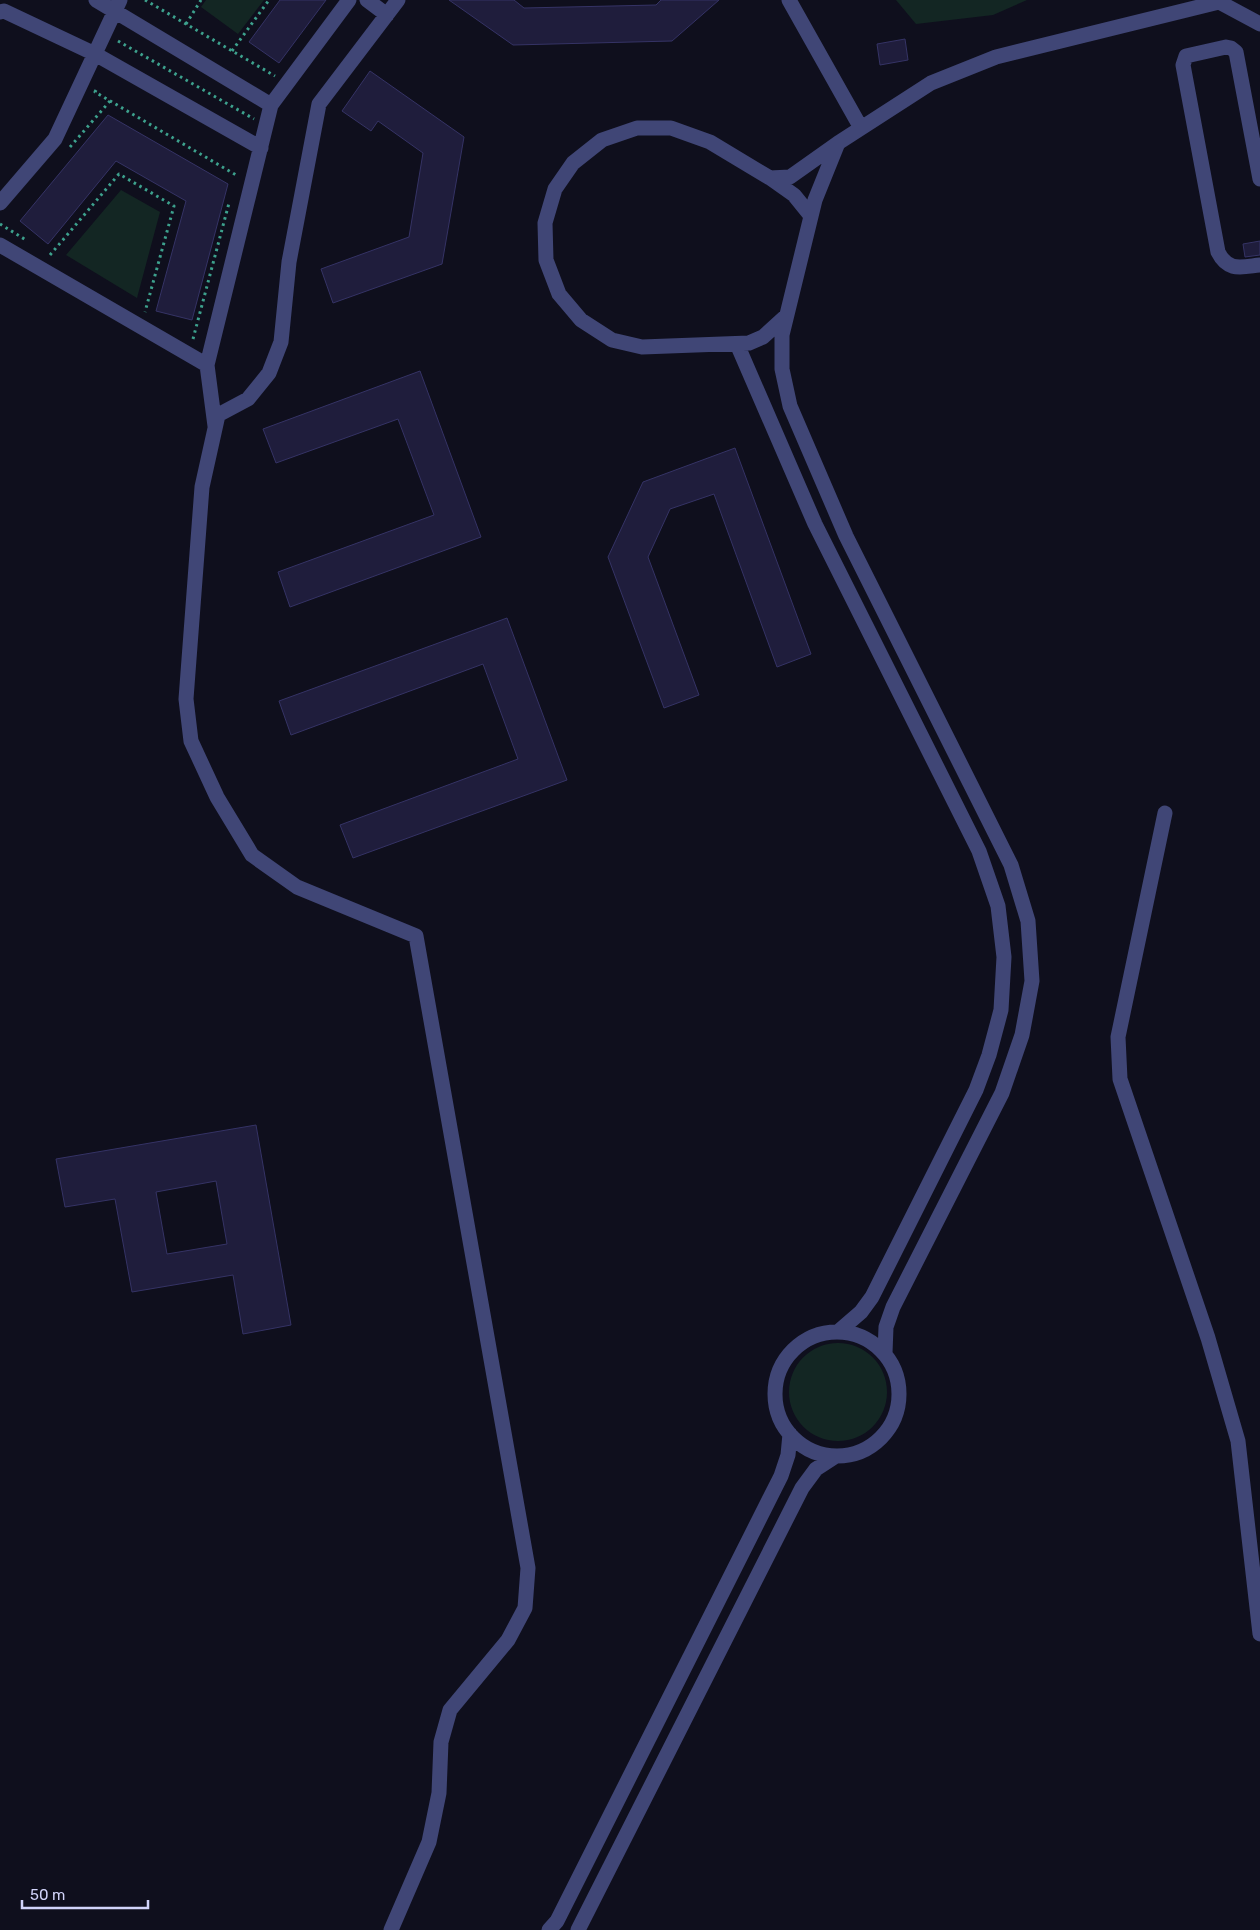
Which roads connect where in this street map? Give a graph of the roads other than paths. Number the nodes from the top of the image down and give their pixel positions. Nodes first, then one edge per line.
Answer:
1 (96, 0) edge
2 (350, 0) edge
3 (367, 0) edge
4 (398, 0) edge
5 (789, 0) edge
6 (120, 10) edge
7 (0, 12) edge
8 (387, 15) junction
9 (1260, 24) edge
10 (101, 57) junction
11 (271, 105) junction
12 (862, 128) junction
13 (838, 143) junction
14 (260, 148) junction
15 (770, 178) junction
16 (1260, 179) edge
17 (0, 203) edge
18 (812, 216) junction
19 (0, 245) edge
20 (1260, 265) edge
21 (786, 316) junction
22 (736, 344) junction
23 (207, 365) junction
24 (215, 428) junction
25 (1165, 813) dead end
26 (839, 1331) junction
27 (885, 1353) junction
28 (790, 1434) junction
29 (836, 1456) junction
30 (1260, 1634) edge
31 (391, 1930) edge
32 (550, 1930) edge
33 (578, 1930) edge

1 - 6 street
2 - 11 street
3 - 8 street
4 - 8 street
5 - 12 street
6 - 10 street
6 - 11 street
7 - 10 street
8 - 24 street
9 - 12 street
10 - 14 street
10 - 17 street
11 - 14 street
12 - 13 street
13 - 15 street
13 - 18 street
14 - 23 street
15 - 18 street
15 - 22 street
16 - 20 street
18 - 21 street
19 - 23 street
21 - 22 street
21 - 27 street
22 - 26 street
23 - 24 street
24 - 31 street
25 - 30 street
26 - 27 street
26 - 28 street
27 - 29 street
28 - 29 street
28 - 32 street
29 - 33 street

